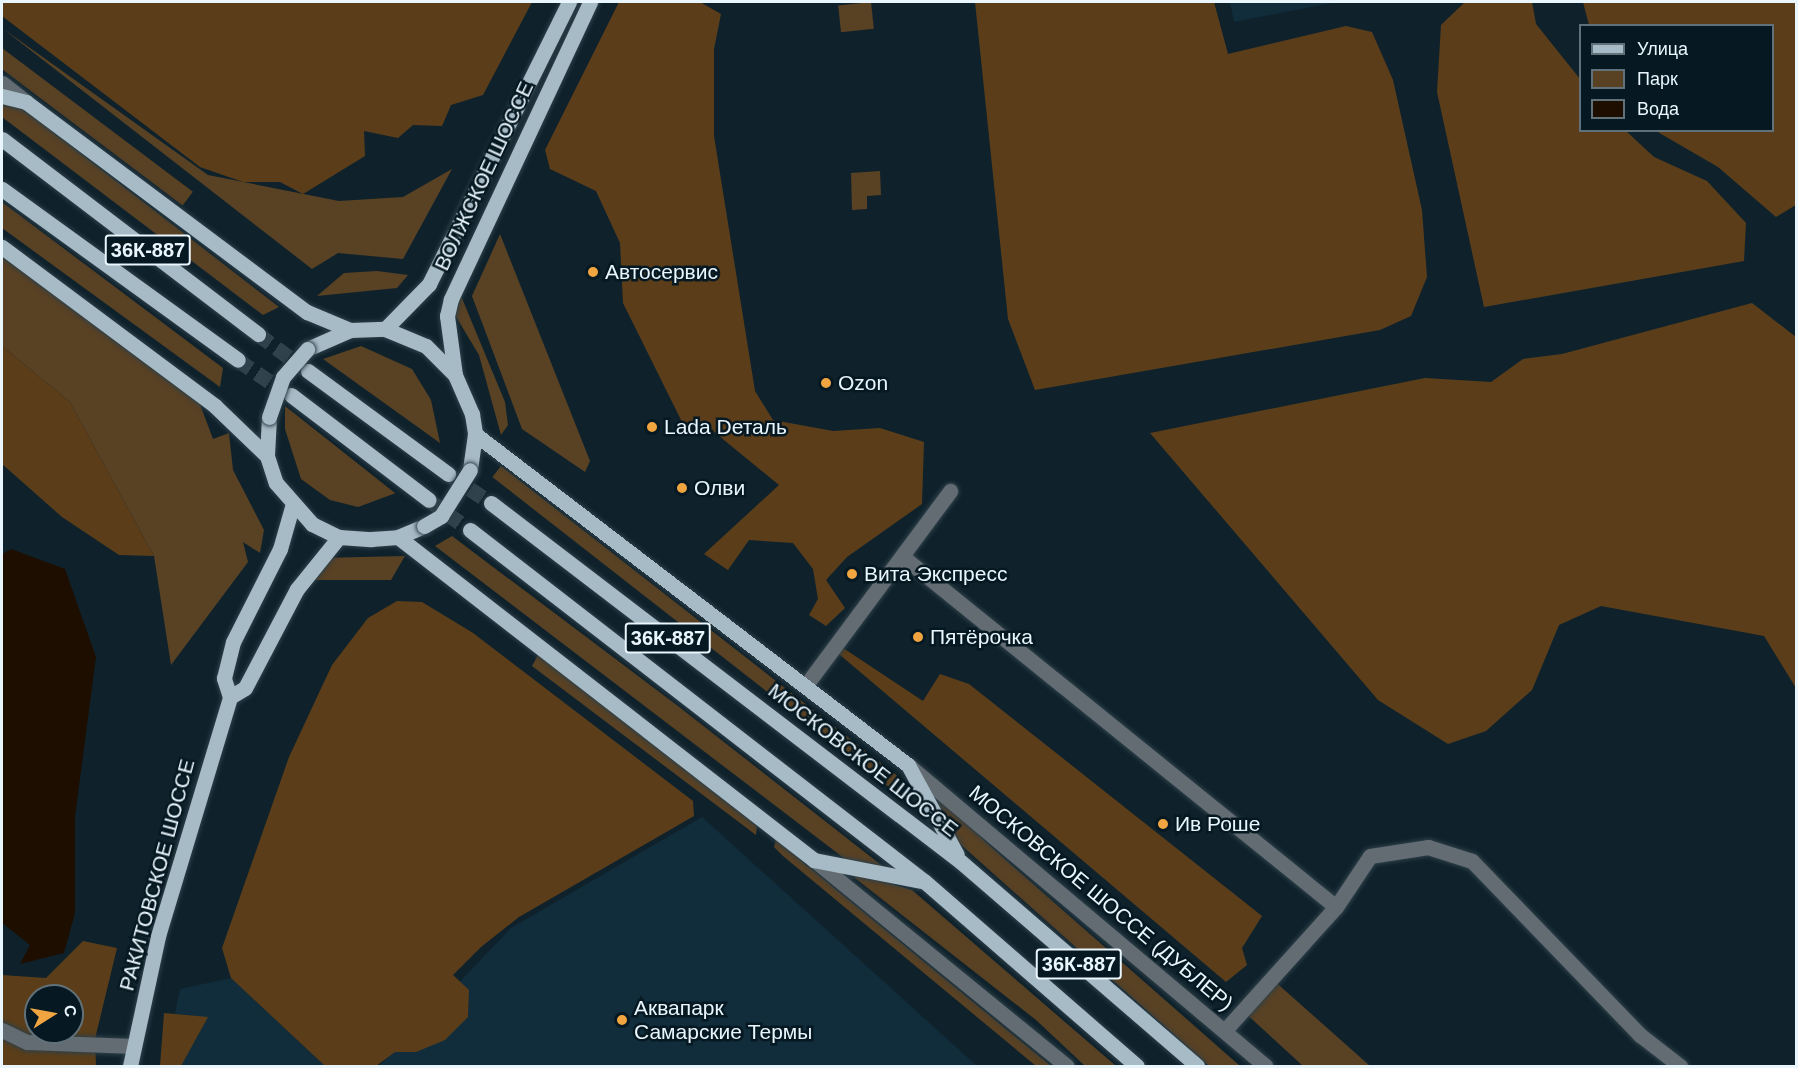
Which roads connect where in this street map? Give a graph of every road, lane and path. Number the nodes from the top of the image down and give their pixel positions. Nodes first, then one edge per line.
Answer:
1 (569, 2) edge
2 (590, 2) edge
3 (2, 83) edge
4 (2, 96) edge
5 (26, 102) junction
6 (2, 140) edge
7 (2, 189) edge
8 (2, 247) edge
9 (385, 329) junction
10 (350, 330) junction
11 (258, 334) tunnel mouth
12 (238, 360) tunnel mouth
13 (308, 371) tunnel mouth
14 (455, 375) junction
15 (291, 395) tunnel mouth
16 (475, 434) junction
17 (267, 456) junction
18 (448, 474) tunnel mouth
19 (950, 491) dead end
20 (429, 500) tunnel mouth
21 (491, 503) tunnel mouth
22 (292, 507) junction
23 (470, 530) tunnel mouth
24 (339, 537) junction
25 (398, 537) junction
26 (902, 556) junction
27 (806, 685) junction
28 (230, 697) junction
29 (908, 765) junction
30 (814, 860) junction
31 (961, 862) junction
32 (924, 881) junction
33 (1336, 907) junction
34 (1226, 1029) junction
35 (2, 1030) edge
36 (134, 1046) junction
37 (130, 1066) edge
38 (1067, 1066) edge
39 (1137, 1066) edge
40 (1197, 1066) edge
41 (1265, 1066) edge
42 (1680, 1066) edge

1 - 9 main road, ВОЛЖСКОЕ ШОССЕ
2 - 14 main road, ВОЛЖСКОЕ ШОССЕ
3 - 5 street
4 - 5 main road
5 - 10 main road
6 - 11 main road, 36К-887
7 - 12 main road, 36К-887
8 - 17 main road
9 - 10 main road
9 - 14 main road
10 - 17 main road, bridge
13 - 18 main road
14 - 16 main road
15 - 20 main road
16 - 25 main road, bridge
16 - 27 main road
17 - 22 main road
19 - 26 street
21 - 31 main road, МОСКОВСКОЕ ШОССЕ / 36К-887
22 - 24 main road
22 - 28 main road, РАКИТОВСКОЕ ШОССЕ
23 - 32 main road, 36К-887
24 - 25 main road
24 - 28 main road, РАКИТОВСКОЕ ШОССЕ
25 - 30 main road
26 - 27 street
26 - 33 street
27 - 29 main road
28 - 36 main road, РАКИТОВСКОЕ ШОССЕ
29 - 31 main road
29 - 34 street, МОСКОВСКОЕ ШОССЕ (ДУБЛЕР)
30 - 32 main road
30 - 38 street
31 - 40 main road, МОСКОВСКОЕ ШОССЕ / 36К-887
32 - 39 main road, 36К-887
33 - 34 street
33 - 42 street
34 - 41 street, МОСКОВСКОЕ ШОССЕ (ДУБЛЕР)
35 - 36 street
36 - 37 main road, РАКИТОВСКОЕ ШОССЕ

